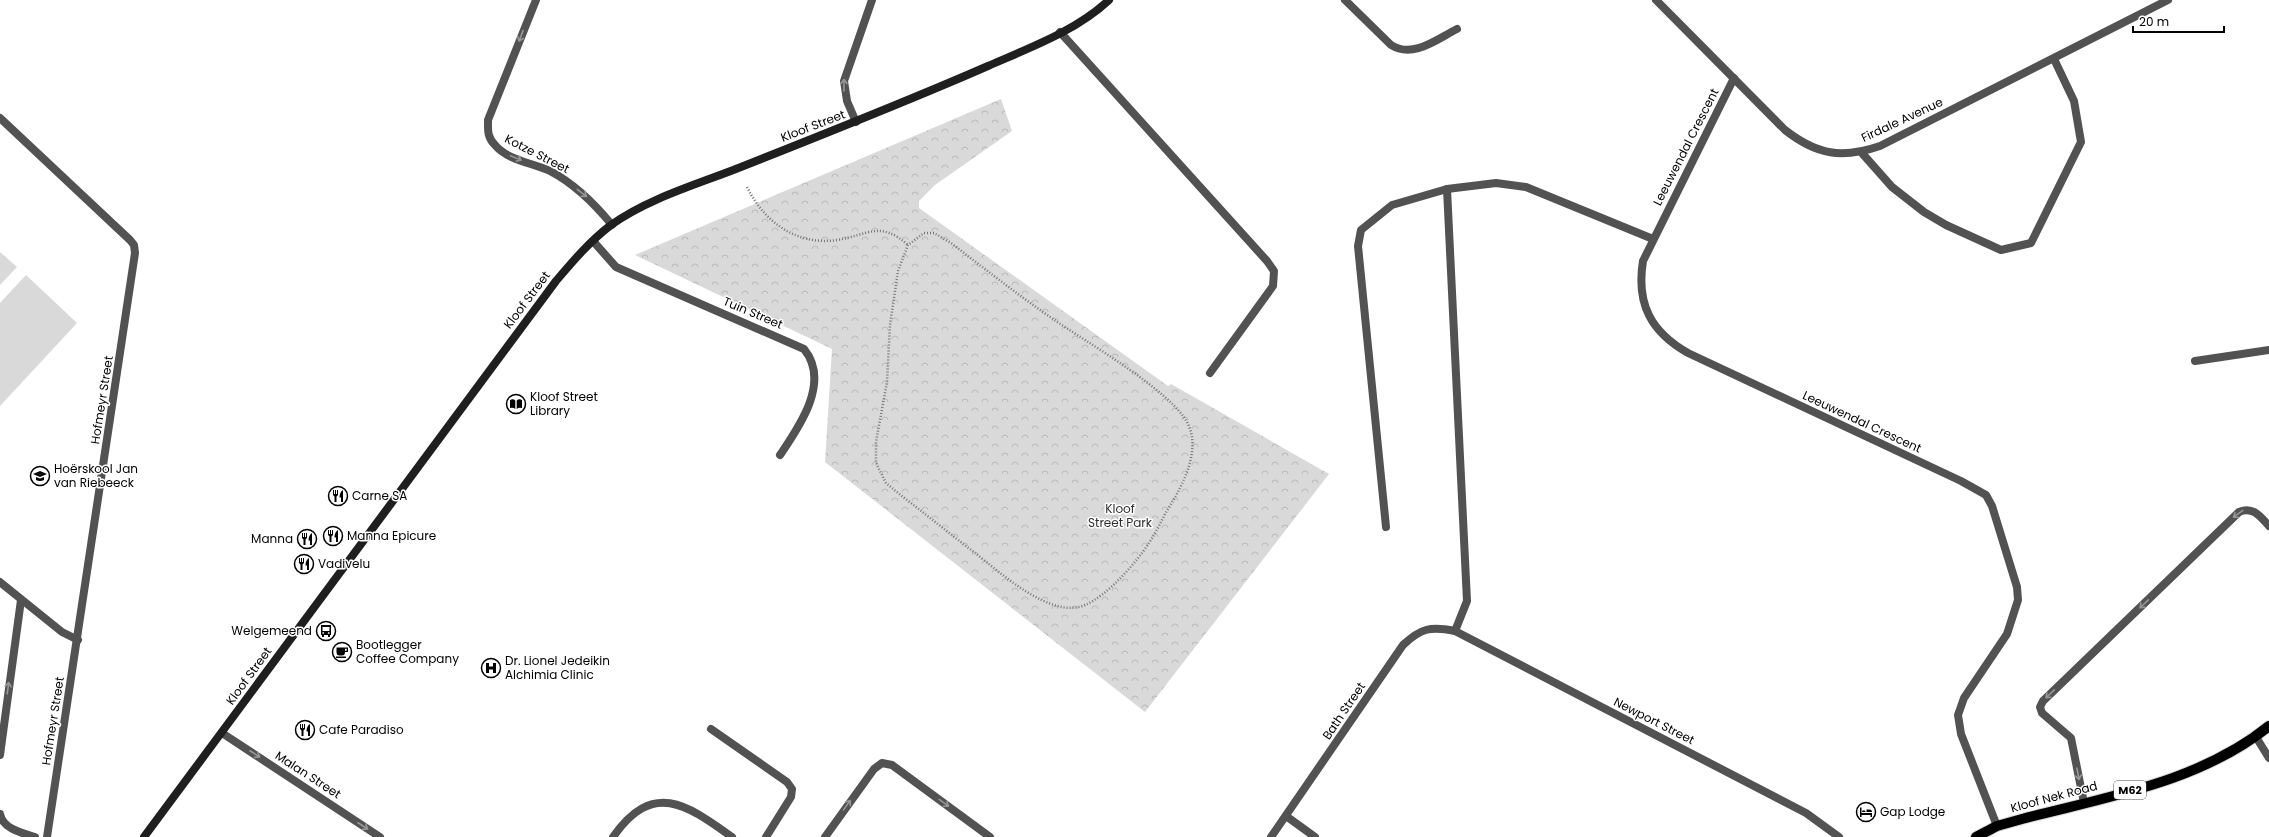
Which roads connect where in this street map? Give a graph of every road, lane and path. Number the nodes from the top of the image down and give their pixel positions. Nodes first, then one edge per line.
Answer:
1 (536, 0) edge
2 (872, 0) edge
3 (1109, 0) edge
4 (1345, 0) edge
5 (1656, 0) edge
6 (2168, 0) edge
7 (1457, 29) dead end
8 (1060, 32) junction
9 (2054, 59) junction
10 (1734, 78) junction
11 (0, 118) edge
12 (856, 122) junction
13 (1861, 152) junction
14 (739, 168) junction
15 (1447, 189) junction
16 (612, 225) junction
17 (1653, 239) junction
18 (593, 241) junction
19 (908, 245) junction
20 (2269, 350) edge
21 (2195, 361) dead end
22 (1210, 373) dead end
23 (780, 455) dead end
24 (2269, 526) edge
25 (1386, 527) dead end
26 (0, 582) edge
27 (21, 600) junction
28 (1455, 631) junction
29 (78, 640) junction
30 (2269, 726) edge
31 (712, 729) dead end
32 (1, 731) edge
33 (222, 733) junction
34 (2256, 737) junction
35 (0, 755) edge
36 (2269, 758) edge
37 (2084, 803) junction
38 (0, 814) edge
39 (1286, 816) junction
40 (1997, 826) junction
41 (35, 837) edge
42 (48, 837) edge
43 (144, 837) edge
44 (380, 837) edge
45 (613, 837) edge
46 (732, 837) edge
47 (766, 837) edge
48 (825, 837) edge
49 (990, 837) edge
50 (1271, 837) edge
51 (1315, 837) edge
52 (1839, 837) edge
53 (1976, 837) edge

1 -> 16 street, Kotze Street
12 -> 2 street
3 - 8 street, Kloof Street
4 - 7 street
5 - 10 street, Firdale Avenue
6 - 9 street, Firdale Avenue
8 - 12 street, Kloof Street
8 - 22 street
9 - 13 street, Firdale Avenue
9 - 13 street
10 - 13 street, Firdale Avenue
10 - 17 street, Leeuwendal Crescent
11 - 29 street, Hofmeyr Street
12 - 14 street, Kloof Street
14 - 16 street, Kloof Street
14 - 19 path
15 - 17 street
15 - 25 street
15 - 28 street
16 - 18 street, Kloof Street
17 - 40 street, Leeuwendal Crescent
18 - 23 street, Tuin Street
18 - 33 street, Kloof Street
19 - 19 path
20 - 21 street
24 -> 37 street
26 - 27 street
27 - 29 street
32 -> 27 street
28 - 39 street, Bath Street
28 - 52 street, Newport Street
29 - 42 street, Hofmeyr Street
30 - 34 main road, Kloof Nek Road / M62
31 - 47 street
32 - 35 street
33 - 43 street, Kloof Street
33 -> 44 street, Malan Street
34 - 36 street
34 - 37 main road, Kloof Nek Road / M62
37 - 40 main road, Kloof Nek Road / M62
38 - 41 street
39 - 50 street, Bath Street
39 - 51 street
40 - 53 main road, Kloof Nek Road / M62
45 - 46 street
48 -> 49 street

